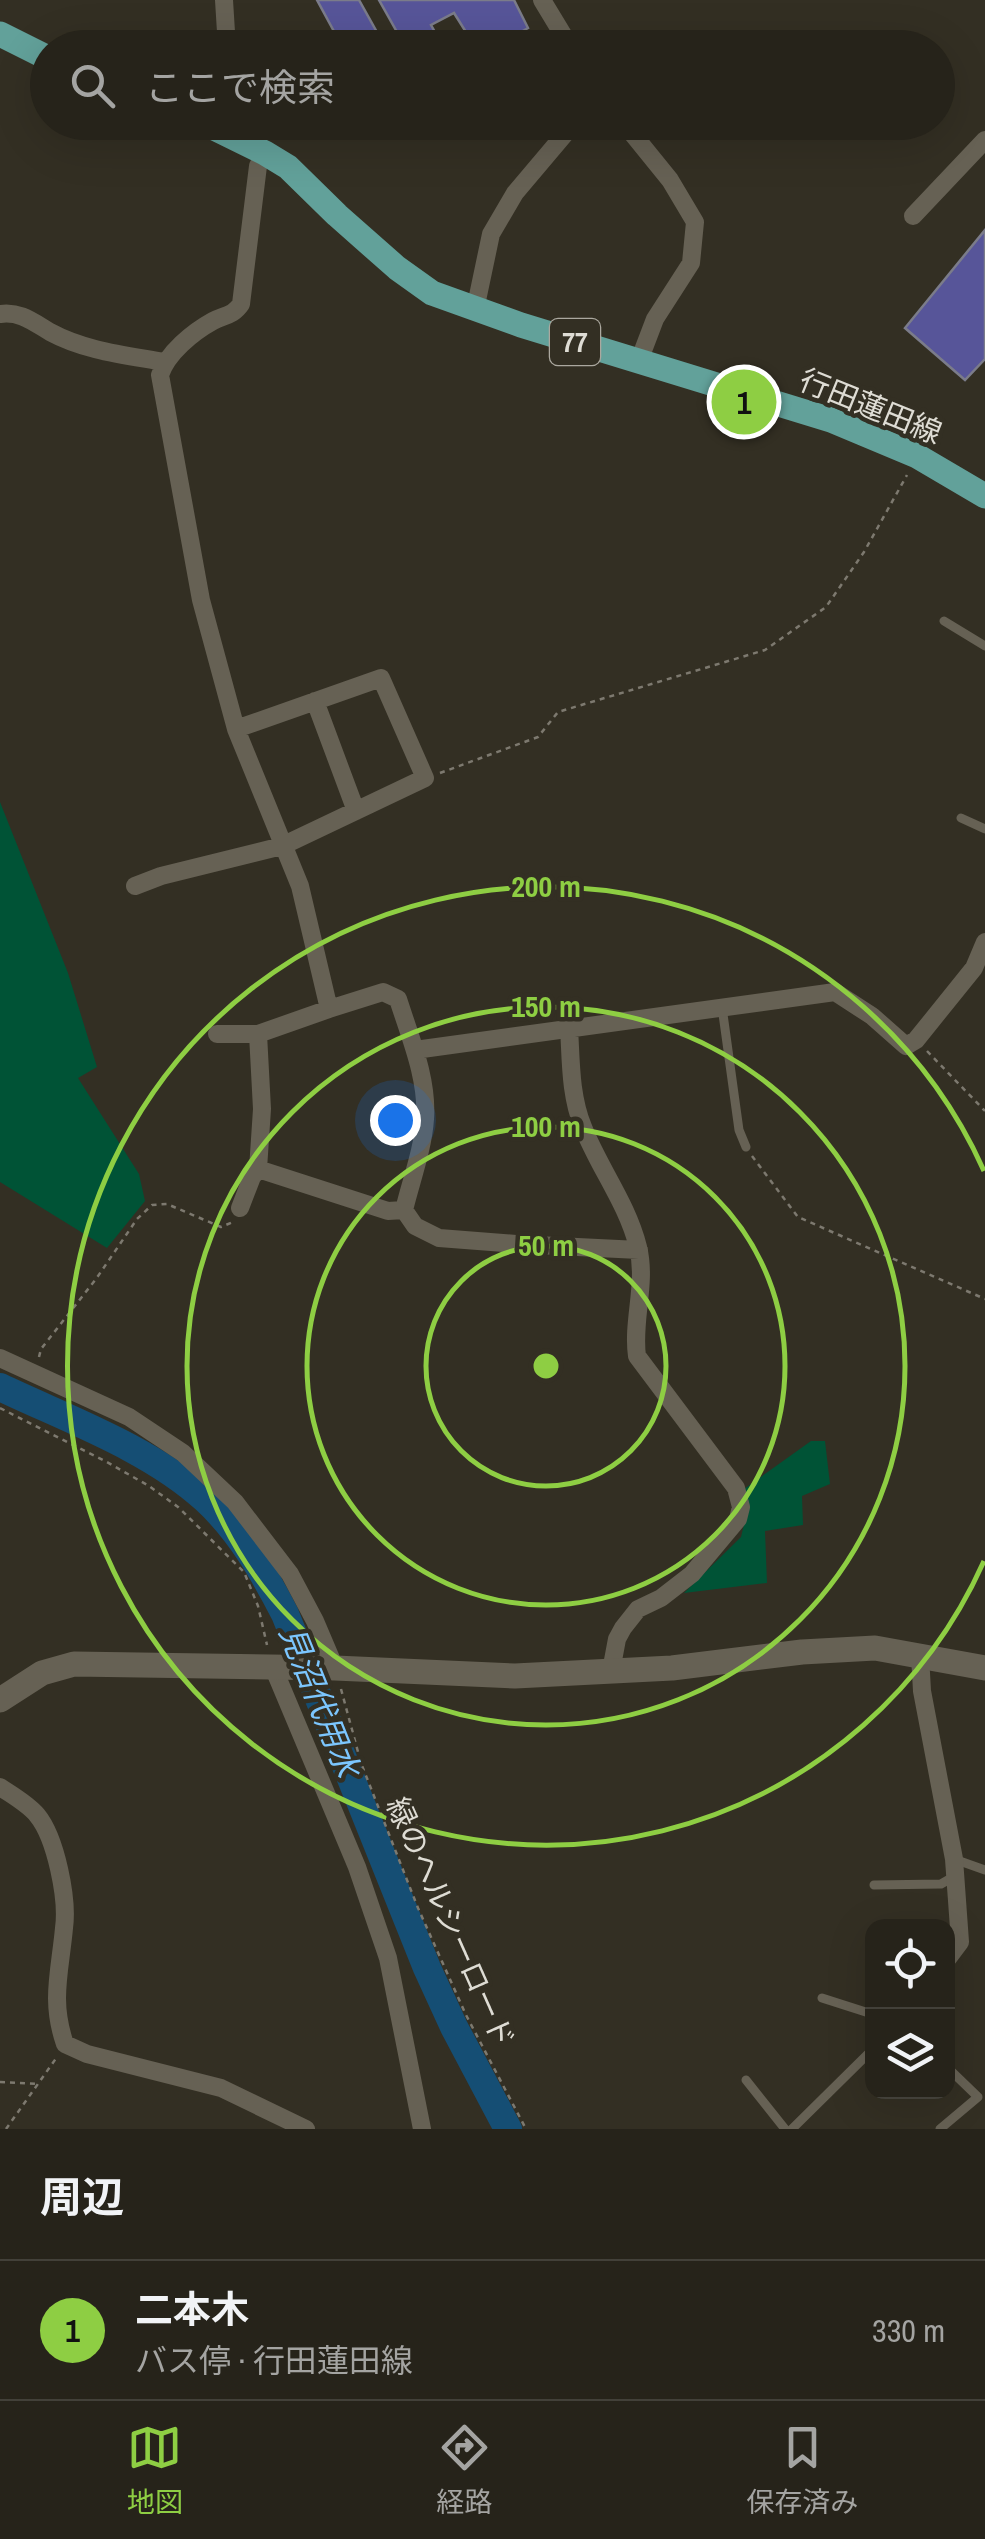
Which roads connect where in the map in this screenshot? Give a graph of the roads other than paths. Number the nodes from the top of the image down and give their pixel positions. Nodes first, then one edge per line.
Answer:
1 (224, 0) edge
2 (542, 0) edge
3 (225, 30) edge
4 (560, 30) edge
5 (0, 34) edge
6 (30, 49) edge
7 (244, 140) edge
8 (559, 140) edge
9 (638, 140) edge
10 (985, 140) edge
11 (266, 152) junction
12 (913, 216) dead end
13 (475, 310) junction
14 (0, 314) edge
15 (639, 361) junction
16 (164, 362) junction
17 (985, 496) edge
18 (944, 620) dead end
19 (985, 646) edge
20 (315, 701) junction
21 (236, 729) junction
22 (356, 811) junction
23 (961, 818) dead end
24 (985, 829) edge
25 (282, 846) junction
26 (135, 886) dead end
27 (985, 942) edge
28 (722, 1007) junction
29 (329, 1009) junction
30 (569, 1028) junction
31 (217, 1034) dead end
32 (258, 1034) junction
33 (415, 1050) junction
34 (746, 1147) road end
35 (258, 1169) junction
36 (240, 1208) road end
37 (404, 1210) junction
38 (639, 1250) junction
39 (0, 1358) edge
40 (920, 1655) junction
41 (278, 1667) junction
42 (332, 1668) junction
43 (985, 1668) edge
44 (611, 1671) junction
45 (0, 1700) edge
46 (0, 1787) edge
47 (954, 1867) junction
48 (985, 1870) edge
49 (874, 1885) dead end
50 (955, 1949) edge
51 (822, 1998) dead end
52 (865, 2012) edge
53 (865, 2057) edge
54 (955, 2075) edge
55 (746, 2080) dead end
56 (306, 2129) edge
57 (422, 2129) edge
58 (788, 2129) edge
59 (940, 2129) edge

1 - 3 street
2 - 4 street
5 - 6 main road
7 - 11 main road, 行田蓮田線 / 77
8 - 13 street
9 - 15 street
10 - 12 street
11 - 13 main road, 行田蓮田線 / 77
11 - 16 street
13 - 15 main road, 行田蓮田線 / 77
14 - 16 street
15 - 17 main road, 行田蓮田線 / 77
16 - 21 street
18 - 19 lane
20 - 21 street
20 - 22 street
20 - 22 street
21 - 25 street
22 - 25 street
23 - 24 lane
25 - 26 street
25 - 29 street
27 - 28 street
28 - 30 street
28 - 34 lane
29 - 32 street
29 - 33 street
30 - 33 street
30 - 38 street
31 - 32 street
32 - 35 street
33 - 37 street
35 - 36 street
35 - 37 street
37 - 38 street
38 - 44 street
39 - 42 street
40 - 43 street
40 - 44 street
40 - 47 street
41 - 42 street
41 - 45 street
41 - 57 street
42 - 44 street
46 - 56 street
47 - 48 lane
47 - 49 lane
47 - 50 street
51 - 52 lane
53 - 58 lane
54 - 59 lane
55 - 58 lane

